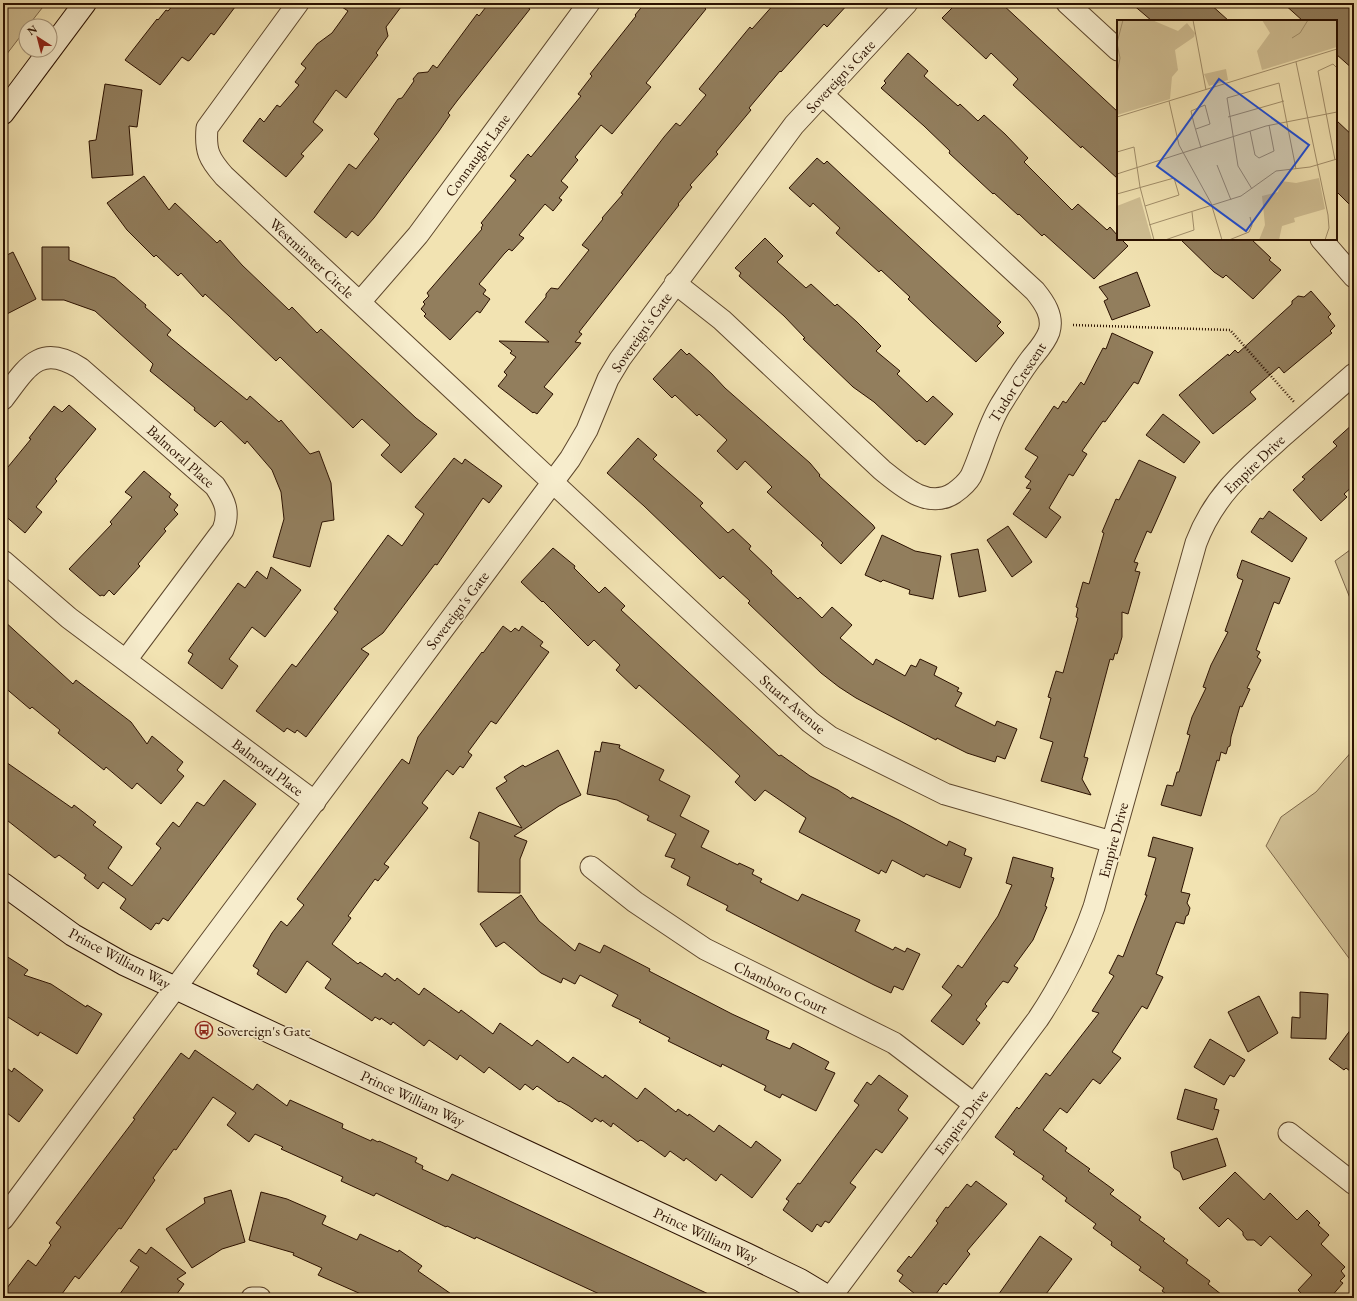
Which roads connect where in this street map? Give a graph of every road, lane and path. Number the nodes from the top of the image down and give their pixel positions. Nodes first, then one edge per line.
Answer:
1 (85, 3) edge
2 (298, 3) edge
3 (589, 3) edge
4 (907, 3) edge
5 (1067, 3) edge
6 (1117, 49) edge
7 (822, 95) junction
8 (3, 113) edge
9 (1322, 240) edge
10 (1354, 276) edge
11 (675, 284) junction
12 (360, 302) junction
13 (1073, 325) dead end
14 (1354, 374) edge
15 (3, 399) edge
16 (1295, 404) dead end
17 (552, 482) junction
18 (3, 561) edge
19 (126, 660) junction
20 (315, 802) junction
21 (1112, 842) junction
22 (591, 867) dead end
23 (3, 884) edge
24 (175, 987) junction
25 (974, 1104) junction
26 (1289, 1133) dead end
27 (1354, 1184) edge
28 (3, 1219) edge
29 (252, 1298) edge
30 (260, 1298) edge
31 (830, 1298) edge

1 - 8 street
2 - 12 street, Westminster Circle
3 - 12 street, Connaught Lane
4 - 7 street, Sovereign's Gate
5 - 6 street
7 - 11 street, Sovereign's Gate
7 - 11 street, Tudor Crescent
9 - 10 street
11 - 17 street, Sovereign's Gate
12 - 17 street, Westminster Circle
13 - 16 path
14 - 21 street, Empire Drive
15 - 19 street, Balmoral Place
17 - 20 street, Sovereign's Gate
17 - 21 street, Stuart Avenue
18 - 19 street, Balmoral Place
19 - 20 street, Balmoral Place
20 - 24 street, Sovereign's Gate
21 - 25 street, Empire Drive
22 - 25 street, Chamboro Court
23 - 24 street, Prince William Way
24 - 28 street, Sovereign's Gate
24 - 31 street, Prince William Way
25 - 31 street, Empire Drive
26 - 27 street
29 - 30 street

